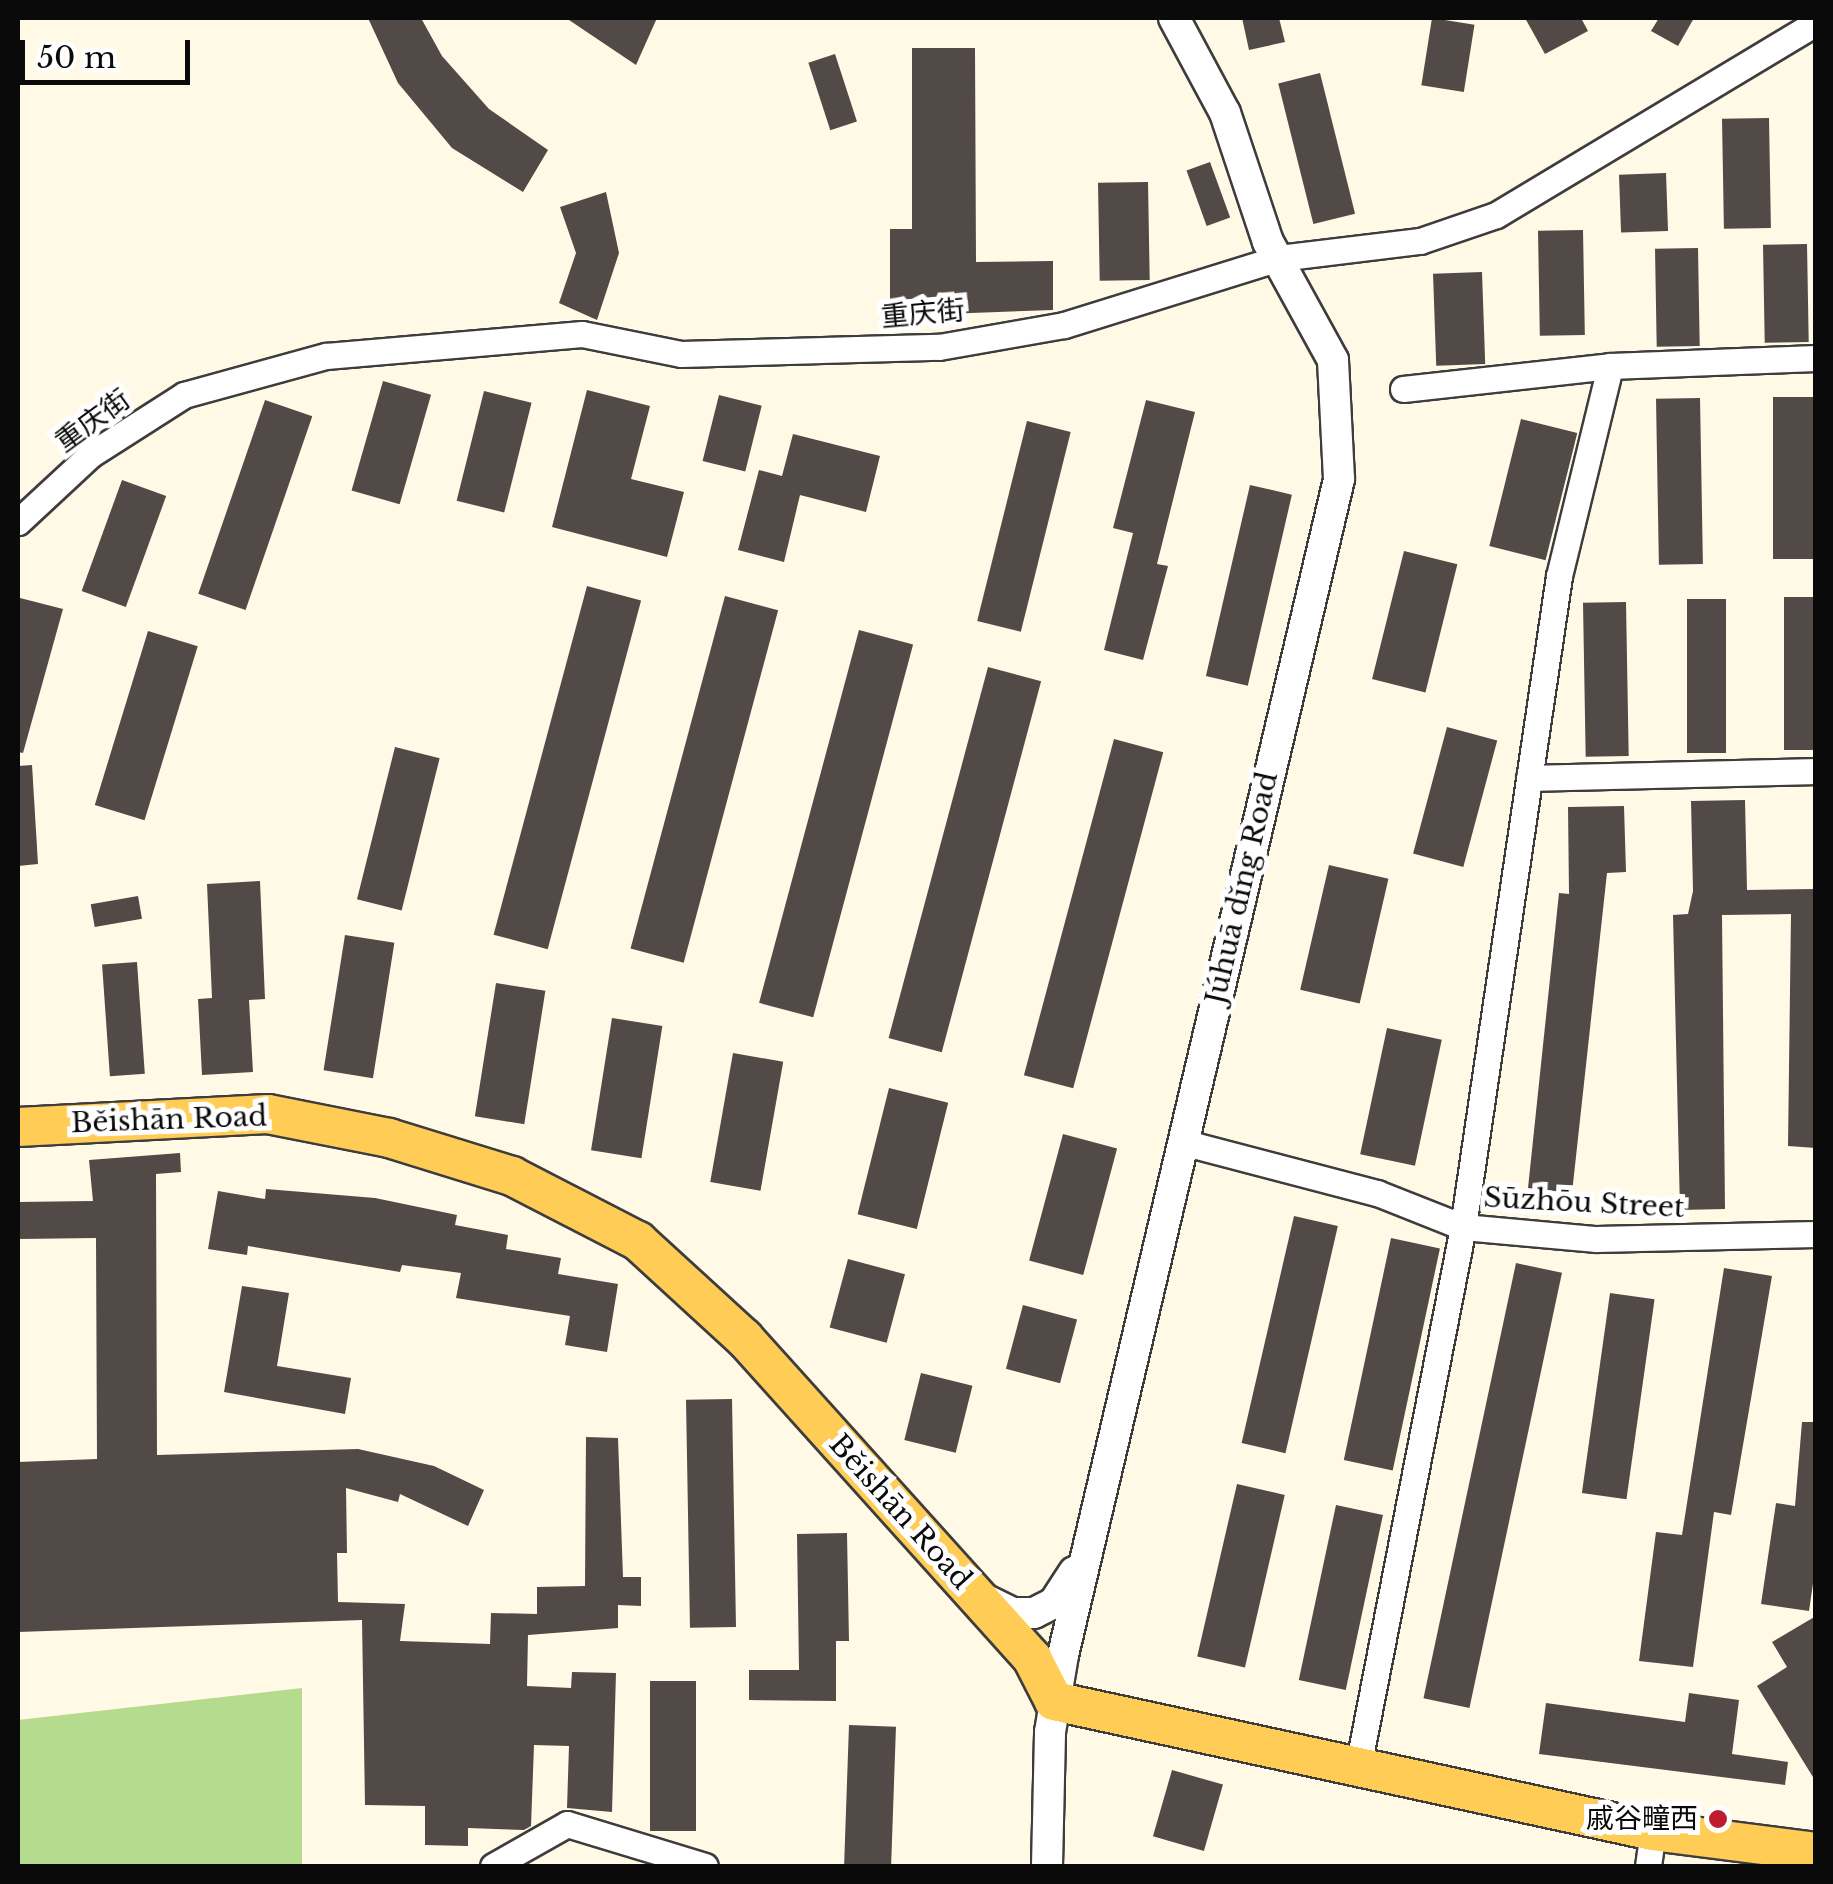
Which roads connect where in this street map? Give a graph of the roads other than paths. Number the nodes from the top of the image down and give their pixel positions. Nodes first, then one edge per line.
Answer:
1 (1174, 18) edge
2 (1816, 23) edge
3 (1278, 258) junction
4 (1816, 358) edge
5 (1610, 366) junction
6 (1403, 389) dead end
7 (18, 522) edge
8 (1816, 770) edge
9 (1529, 778) junction
10 (18, 1127) edge
11 (1182, 1142) junction
12 (1463, 1227) junction
13 (1816, 1234) edge
14 (1086, 1553) junction
15 (974, 1594) junction
16 (1054, 1700) junction
17 (1146, 1720) junction
18 (1358, 1767) junction
19 (1049, 1786) junction
20 (1651, 1849) edge
21 (1816, 1852) edge
22 (493, 1866) edge
23 (705, 1866) edge
24 (1047, 1866) edge

1 - 3 street, Júhuā dǐng Road
2 - 3 street, 重庆街
3 - 7 street, 重庆街
3 - 11 street, Júhuā dǐng Road
4 - 5 street
5 - 6 street
5 - 9 street
8 - 9 street
9 - 12 street
10 - 15 main road, Běishān Road
11 - 12 street, Sūzhōu Street
11 - 14 street, Júhuā dǐng Road
12 - 13 street, Sūzhōu Street
12 - 18 street
14 - 15 street
14 - 16 street, Júhuā dǐng Road
15 - 16 main road, Běishān Road
16 - 17 main road
16 - 19 street, Júhuā dǐng Road
17 - 18 main road
17 - 19 street
18 - 20 main road
19 - 24 street
20 - 21 main road
22 - 23 street

